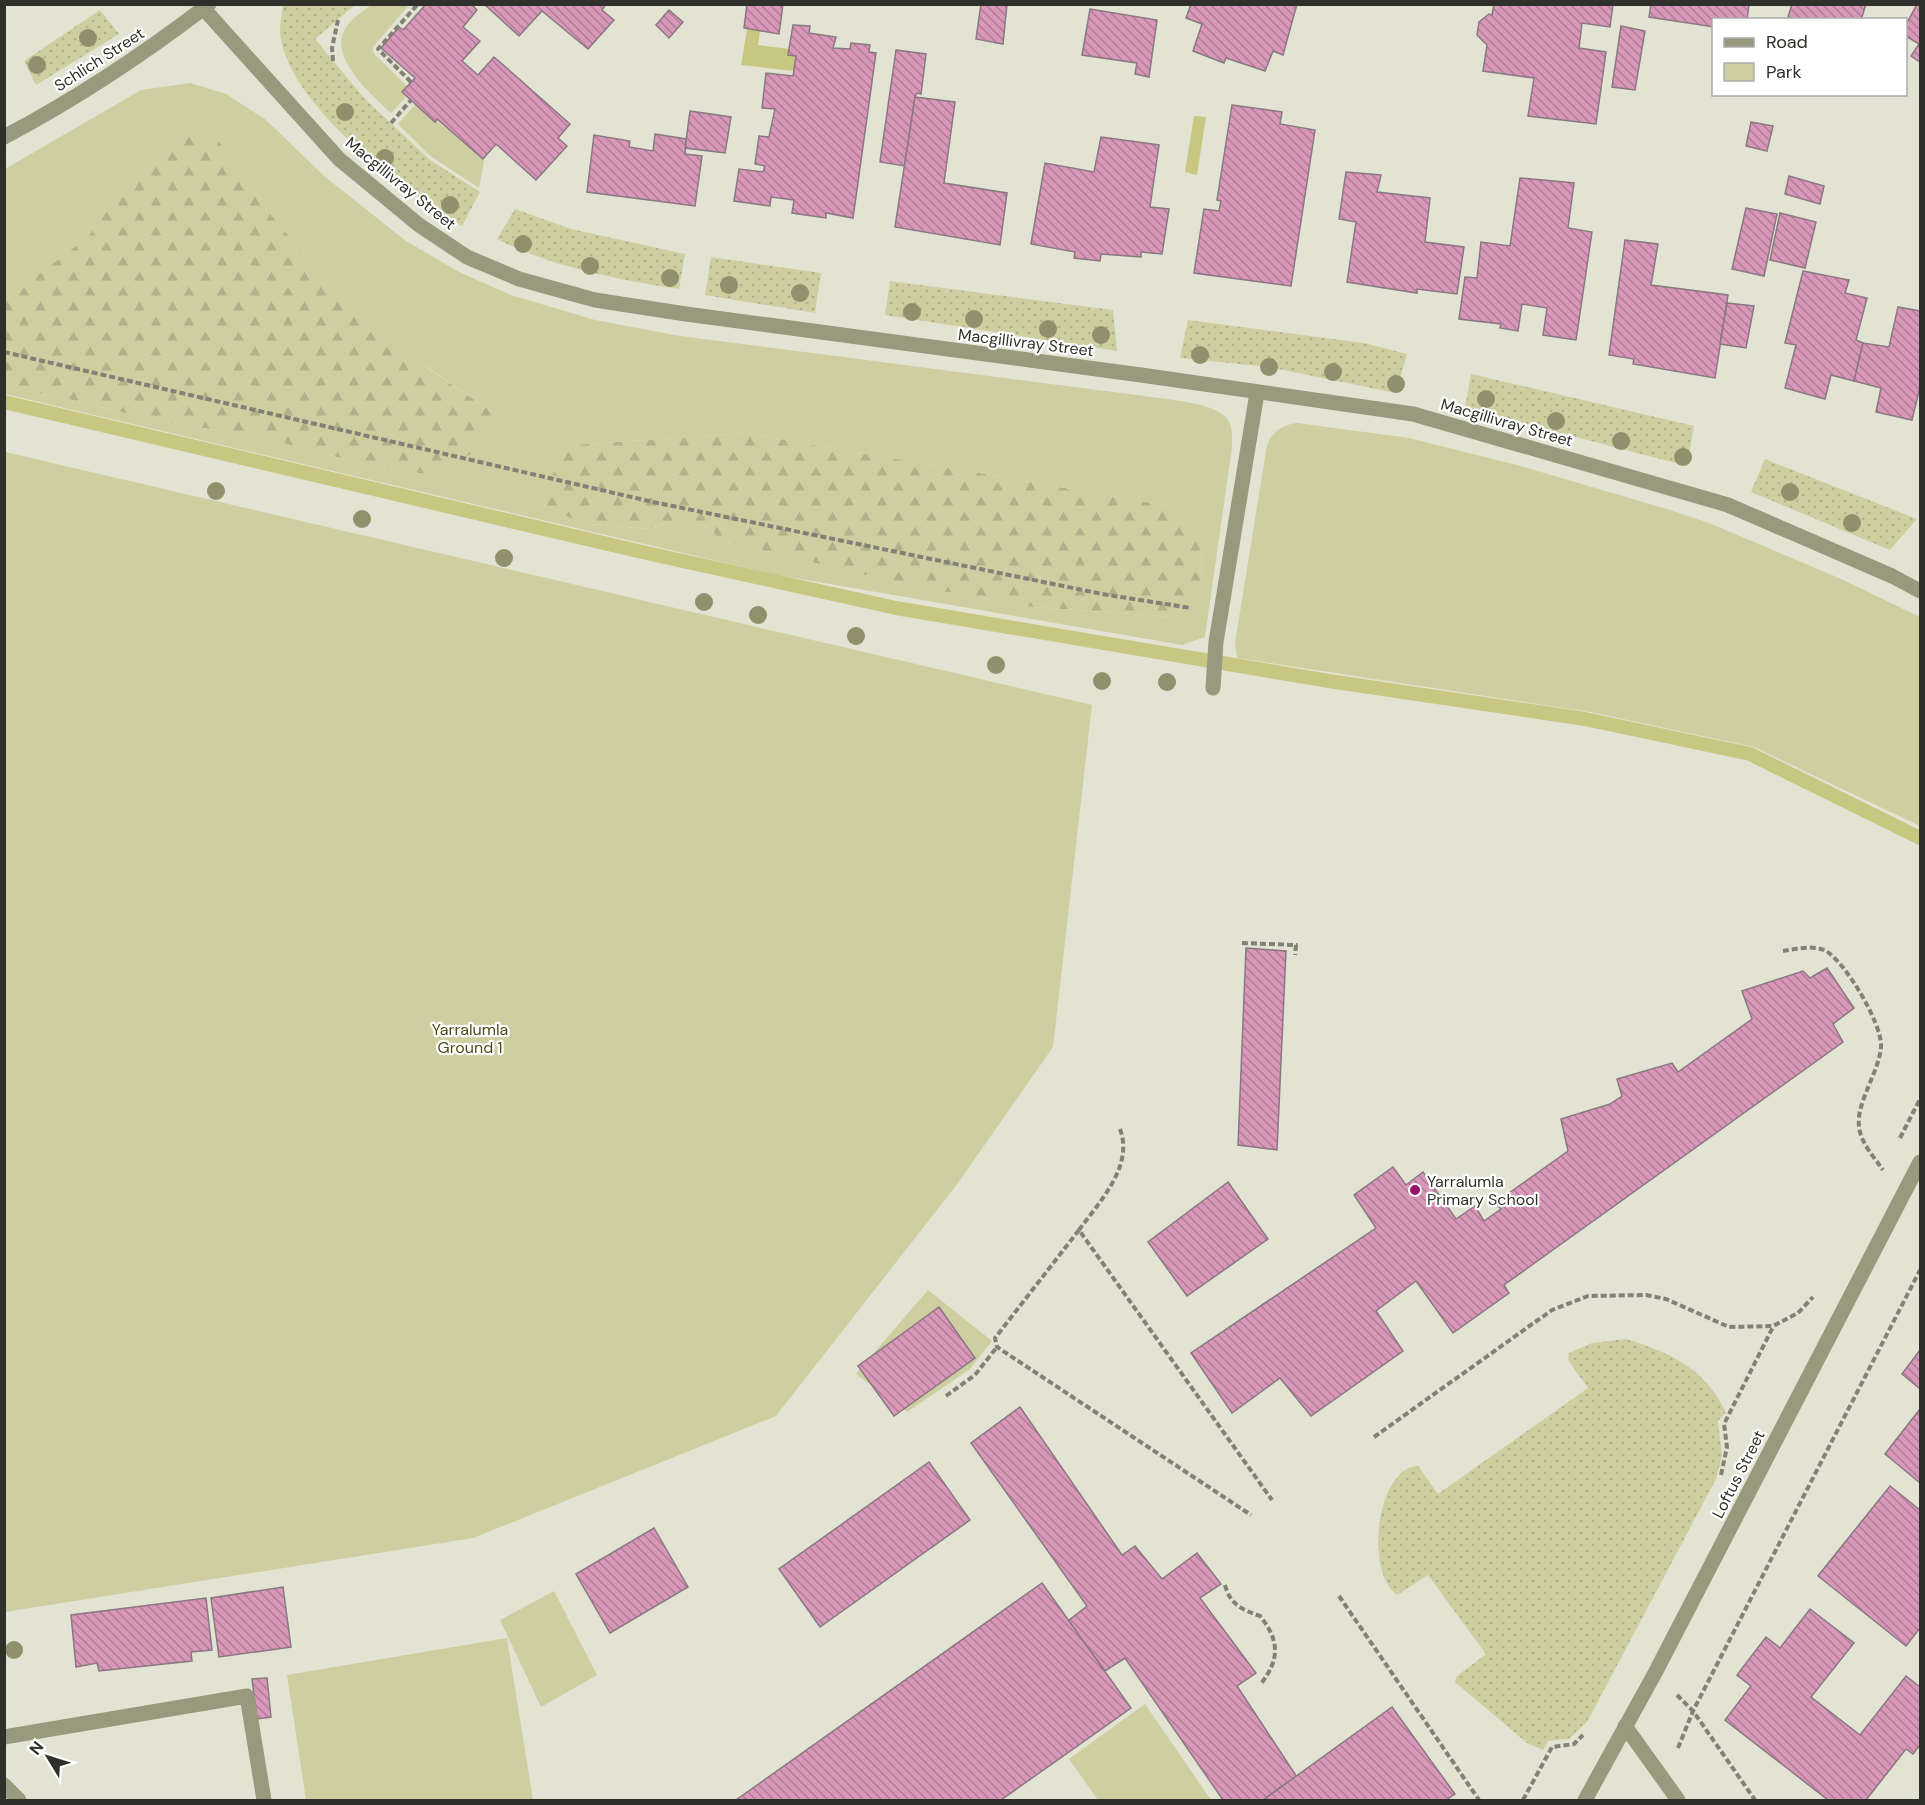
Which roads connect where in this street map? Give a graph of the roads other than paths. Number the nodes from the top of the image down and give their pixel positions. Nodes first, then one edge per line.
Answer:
1 (206, 7) edge
2 (4, 137) edge
3 (1257, 393) junction
4 (1920, 591) edge
5 (1213, 688) dead end
6 (1920, 1162) edge
7 (1625, 1726) junction
8 (4, 1737) edge
9 (4, 1785) edge
10 (15, 1799) edge
11 (264, 1800) edge
12 (1585, 1800) edge
13 (1678, 1800) edge

1 - 2 street, Schlich Street
1 - 3 street, Macgillivray Street
3 - 4 street, Macgillivray Street
3 - 5 street
6 - 7 street, Loftus Street
7 - 12 street, Loftus Street
7 - 13 street
8 - 11 street
9 - 10 street

